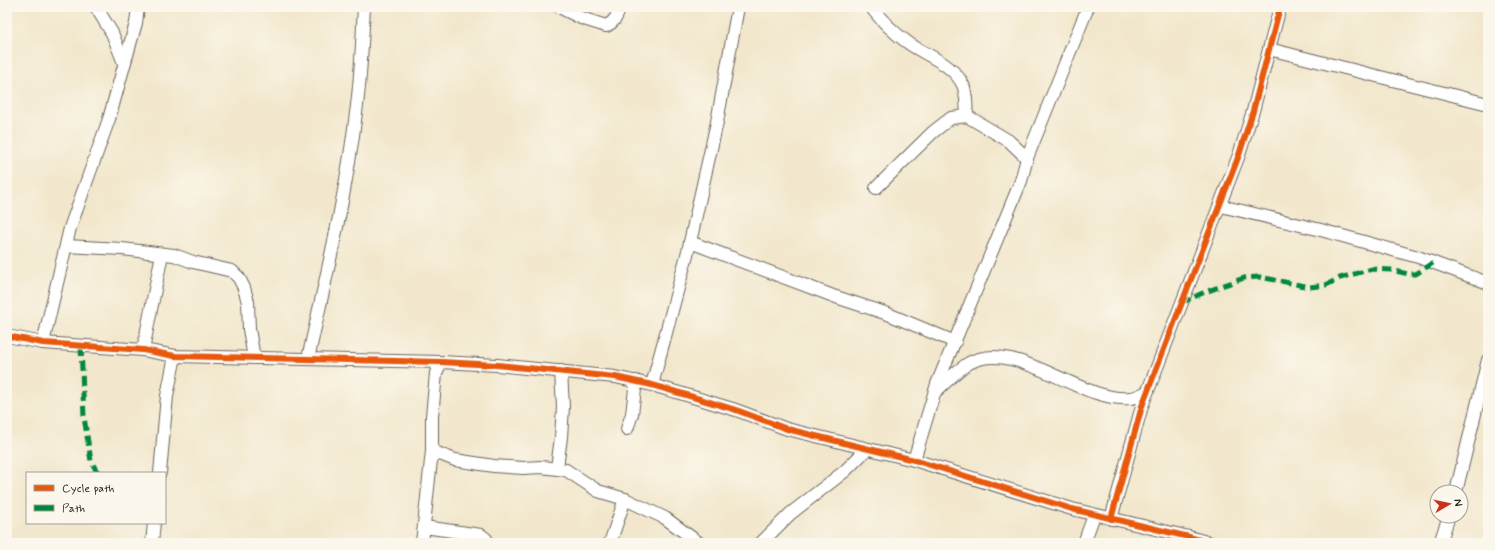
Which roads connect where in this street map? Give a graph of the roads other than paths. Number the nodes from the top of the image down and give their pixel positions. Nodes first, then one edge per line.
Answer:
1 (96, 7) edge
2 (138, 7) edge
3 (364, 7) edge
4 (559, 7) edge
5 (620, 7) edge
6 (738, 7) edge
7 (871, 7) edge
8 (1088, 7) edge
9 (1280, 7) edge
10 (1269, 49) junction
11 (124, 63) junction
12 (1488, 104) edge
13 (967, 116) junction
14 (1027, 158) junction
15 (876, 188) dead end
16 (1220, 206) junction
17 (690, 242) junction
18 (66, 246) junction
19 (162, 254) junction
20 (1488, 283) edge
21 (7, 336) edge
22 (955, 342) junction
23 (43, 343) junction
24 (143, 350) junction
25 (175, 356) junction
26 (254, 358) junction
27 (308, 359) junction
28 (1488, 360) edge
29 (441, 362) junction
30 (561, 371) junction
31 (636, 381) junction
32 (652, 385) junction
33 (935, 392) junction
34 (1147, 392) junction
35 (627, 429) dead end
36 (867, 449) junction
37 (432, 451) junction
38 (914, 460) junction
39 (557, 468) junction
40 (160, 472) edge
41 (1458, 484) edge
42 (625, 499) junction
43 (1094, 515) junction
44 (1111, 519) junction
45 (154, 524) edge
46 (1446, 524) edge
47 (424, 527) junction
48 (152, 543) edge
49 (422, 543) edge
50 (488, 543) edge
51 (610, 543) edge
52 (699, 543) edge
53 (761, 543) edge
54 (1084, 543) edge
55 (1210, 543) edge
56 (1440, 543) edge

1 - 11 street
2 - 11 street
3 - 27 street
4 - 5 street
6 - 17 street
7 - 13 street
8 - 14 street
9 - 10 street
10 - 12 street
10 - 16 street
11 - 18 street
13 - 14 street
13 - 15 street
14 - 22 street
16 - 20 street
16 - 34 street
17 - 22 street
17 - 32 street
18 - 19 street
18 - 23 street
19 - 24 street
19 - 26 street
21 - 23 street
22 - 33 street
23 - 24 street
24 - 25 street
25 - 26 street
25 - 40 street
26 - 27 street
27 - 29 street
28 - 41 street
29 - 30 street
29 - 37 street
30 - 31 street
30 - 39 street
31 - 32 street
31 - 35 street
32 - 36 street
33 - 34 street
33 - 38 street
34 - 44 street
36 - 38 street
36 - 53 street
37 - 39 street
37 - 47 street
38 - 43 street
39 - 42 street
42 - 51 street
42 - 52 street
43 - 44 street
43 - 54 street
44 - 55 street
45 - 48 street
46 - 56 street
47 - 49 street
47 - 50 street

